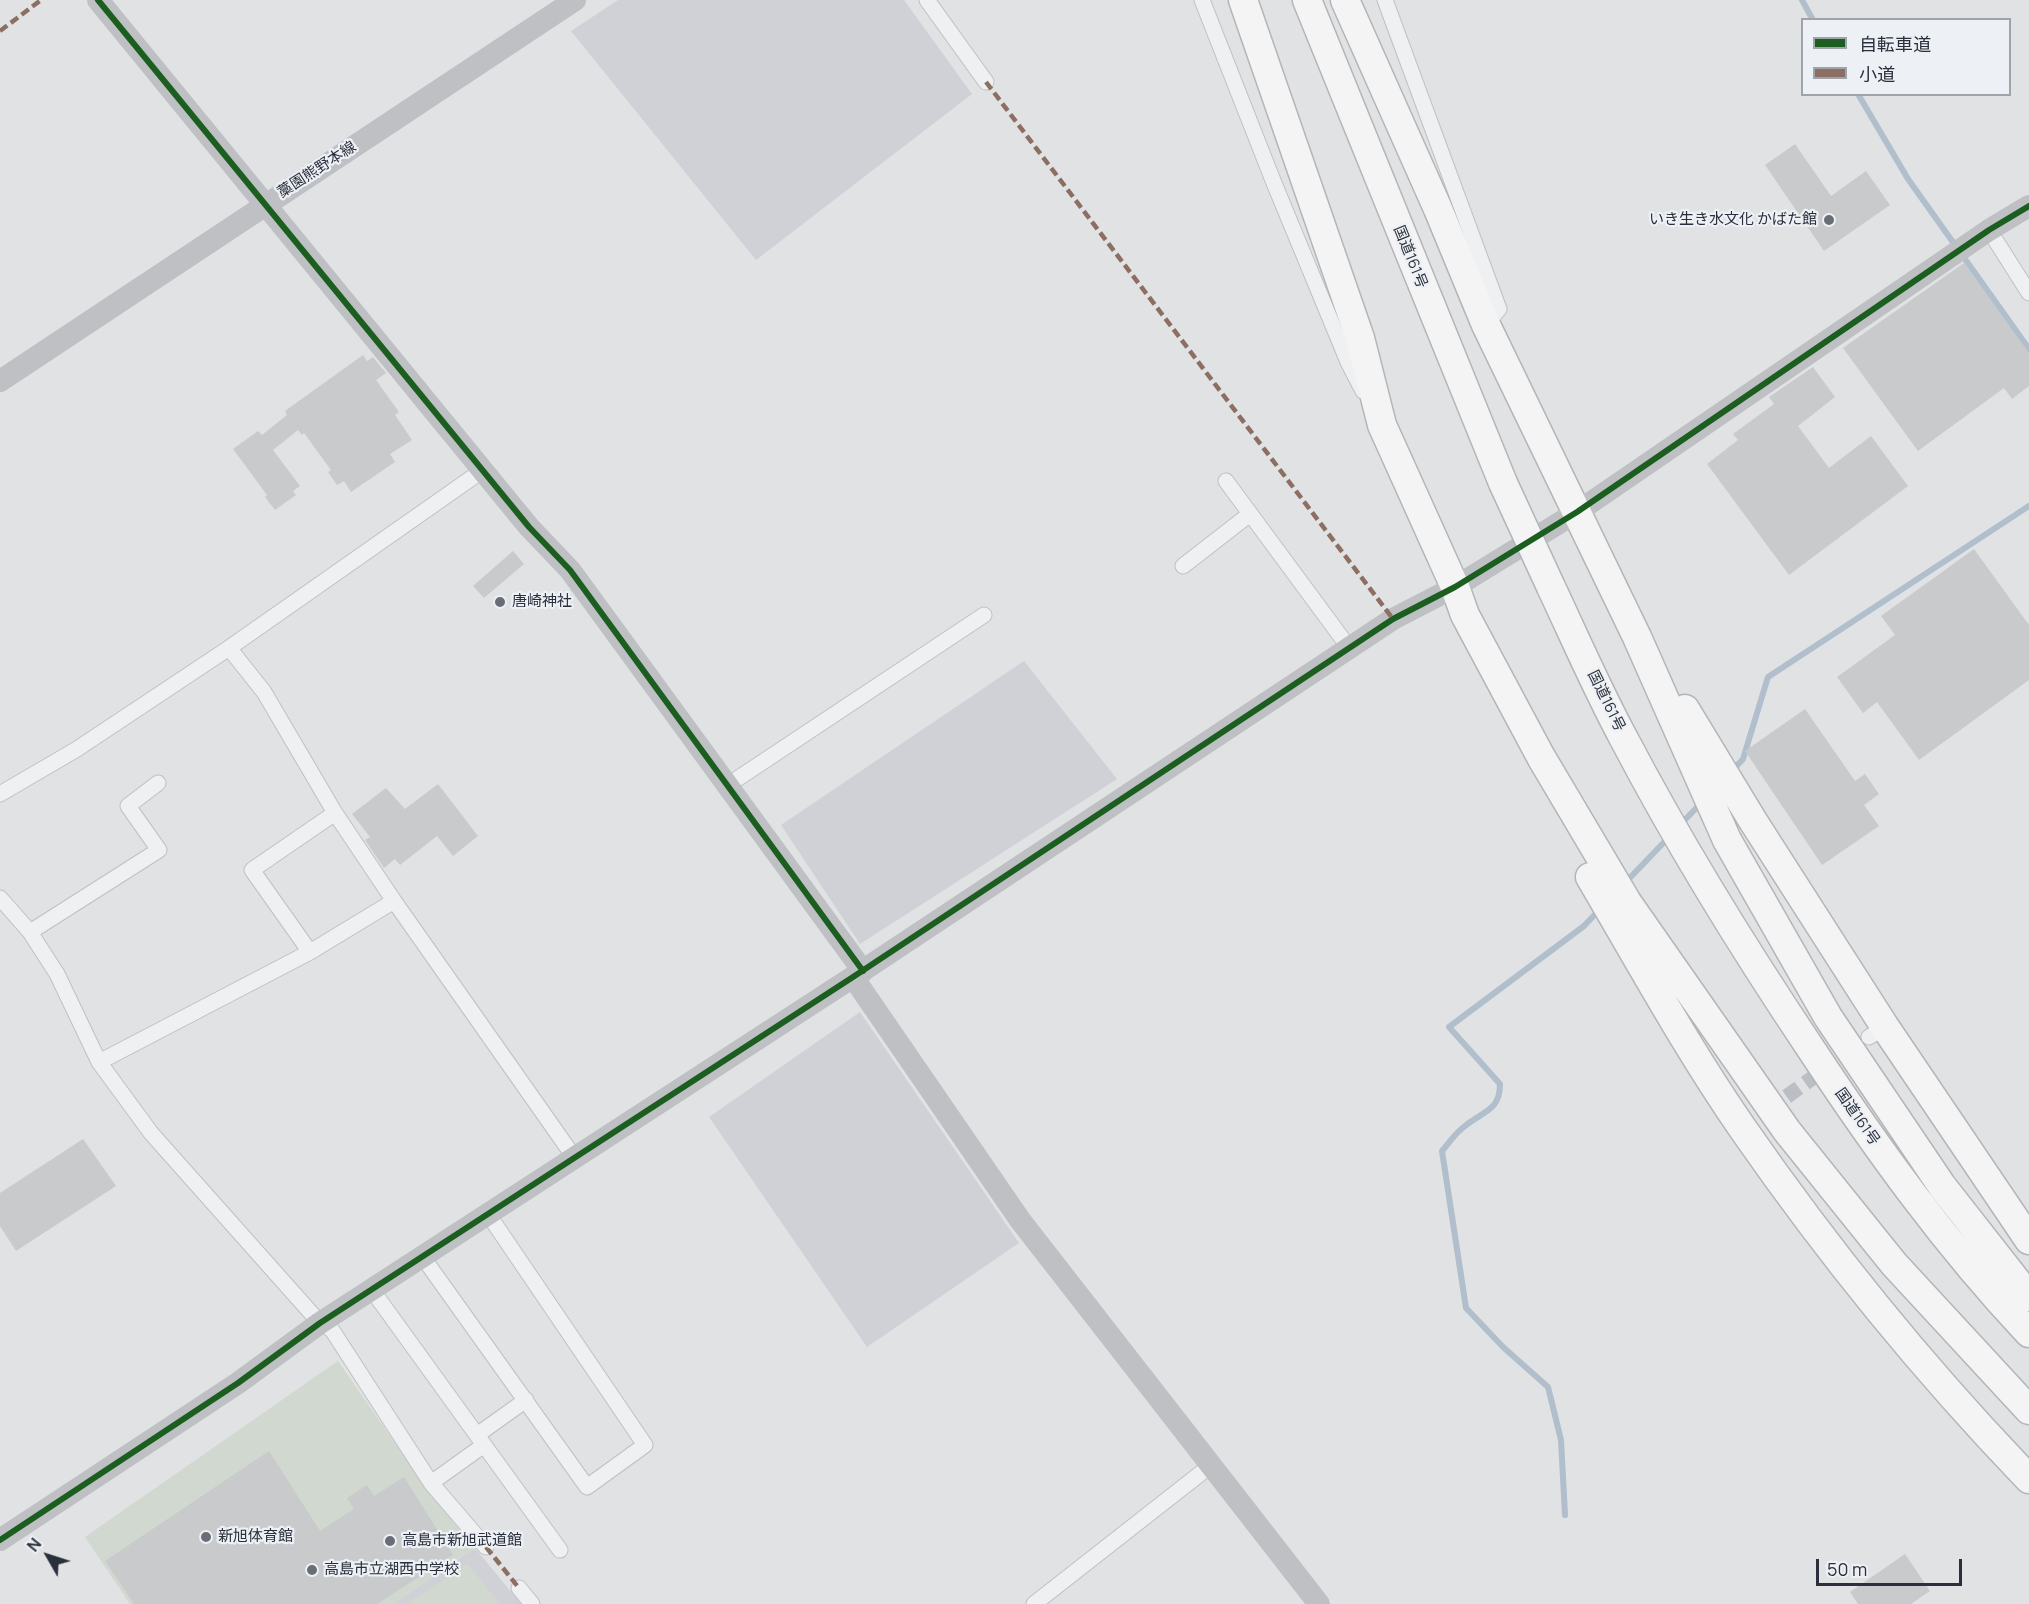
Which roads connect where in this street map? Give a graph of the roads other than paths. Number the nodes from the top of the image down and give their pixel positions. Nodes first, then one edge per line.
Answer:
1 (98, 0) edge
2 (575, 0) edge
3 (927, 0) edge
4 (1202, 0) edge
5 (1243, 0) edge
6 (1307, 0) edge
7 (1344, 0) edge
8 (1385, 0) edge
9 (986, 82) dead end
10 (266, 204) junction
11 (2029, 206) edge
12 (1980, 237) junction
13 (2029, 293) edge
14 (1486, 326) junction
15 (0, 381) edge
16 (1382, 425) junction
17 (483, 470) junction
18 (1226, 481) dead end
19 (1577, 512) junction
20 (1250, 513) junction
21 (1183, 567) dead end
22 (1455, 587) junction
23 (984, 615) dead end
24 (229, 648) junction
25 (1350, 649) junction
26 (158, 783) dead end
27 (728, 785) junction
28 (1717, 786) junction
29 (0, 794) edge
30 (335, 813) junction
31 (0, 898) edge
32 (1613, 899) junction
33 (394, 901) junction
34 (30, 932) junction
35 (310, 952) junction
36 (858, 974) junction
37 (99, 1062) junction
38 (574, 1157) junction
39 (488, 1214) junction
40 (2029, 1240) edge
41 (422, 1256) junction
42 (372, 1290) junction
43 (2029, 1297) edge
44 (320, 1323) junction
45 (2029, 1333) edge
46 (526, 1400) junction
47 (2029, 1410) edge
48 (480, 1440) junction
49 (1210, 1466) junction
50 (2029, 1479) edge
51 (430, 1483) junction
52 (0, 1539) edge
53 (486, 1547) dead end
54 (560, 1550) dead end
55 (519, 1588) dead end
56 (532, 1604) edge
57 (1034, 1604) edge
58 (1319, 1604) edge

1 - 10 street
2 - 10 street, 藁園熊野本線
3 - 9 street
4 - 16 street
5 - 16 highway
6 - 45 highway, 国道161号, bridge
7 - 14 highway
8 - 14 street
10 - 15 street, 藁園熊野本線
10 - 17 street
11 - 12 street
12 - 13 street
12 - 19 street
14 - 19 highway
16 - 22 highway
17 - 24 street
17 - 27 street
18 - 20 street
19 - 22 street
19 - 28 highway
20 - 21 street
20 - 25 street
22 - 25 street
22 - 32 highway
23 - 27 street
24 - 29 street
24 - 30 street
25 - 36 street
26 - 34 street
27 - 36 street
28 - 40 highway
28 - 43 highway
30 - 33 street
30 - 35 street
31 - 34 street
32 - 47 highway
32 - 50 highway
33 - 35 street
33 - 38 street
34 - 37 street
35 - 37 street
36 - 38 street
36 - 49 street
37 - 44 street
38 - 39 street
39 - 41 street
39 - 46 street
41 - 42 street
41 - 46 street
42 - 44 street
42 - 48 street
44 - 51 street
44 - 52 street
46 - 48 street
48 - 51 street
48 - 54 street
49 - 57 street
49 - 58 street
51 - 53 street
55 - 56 street

